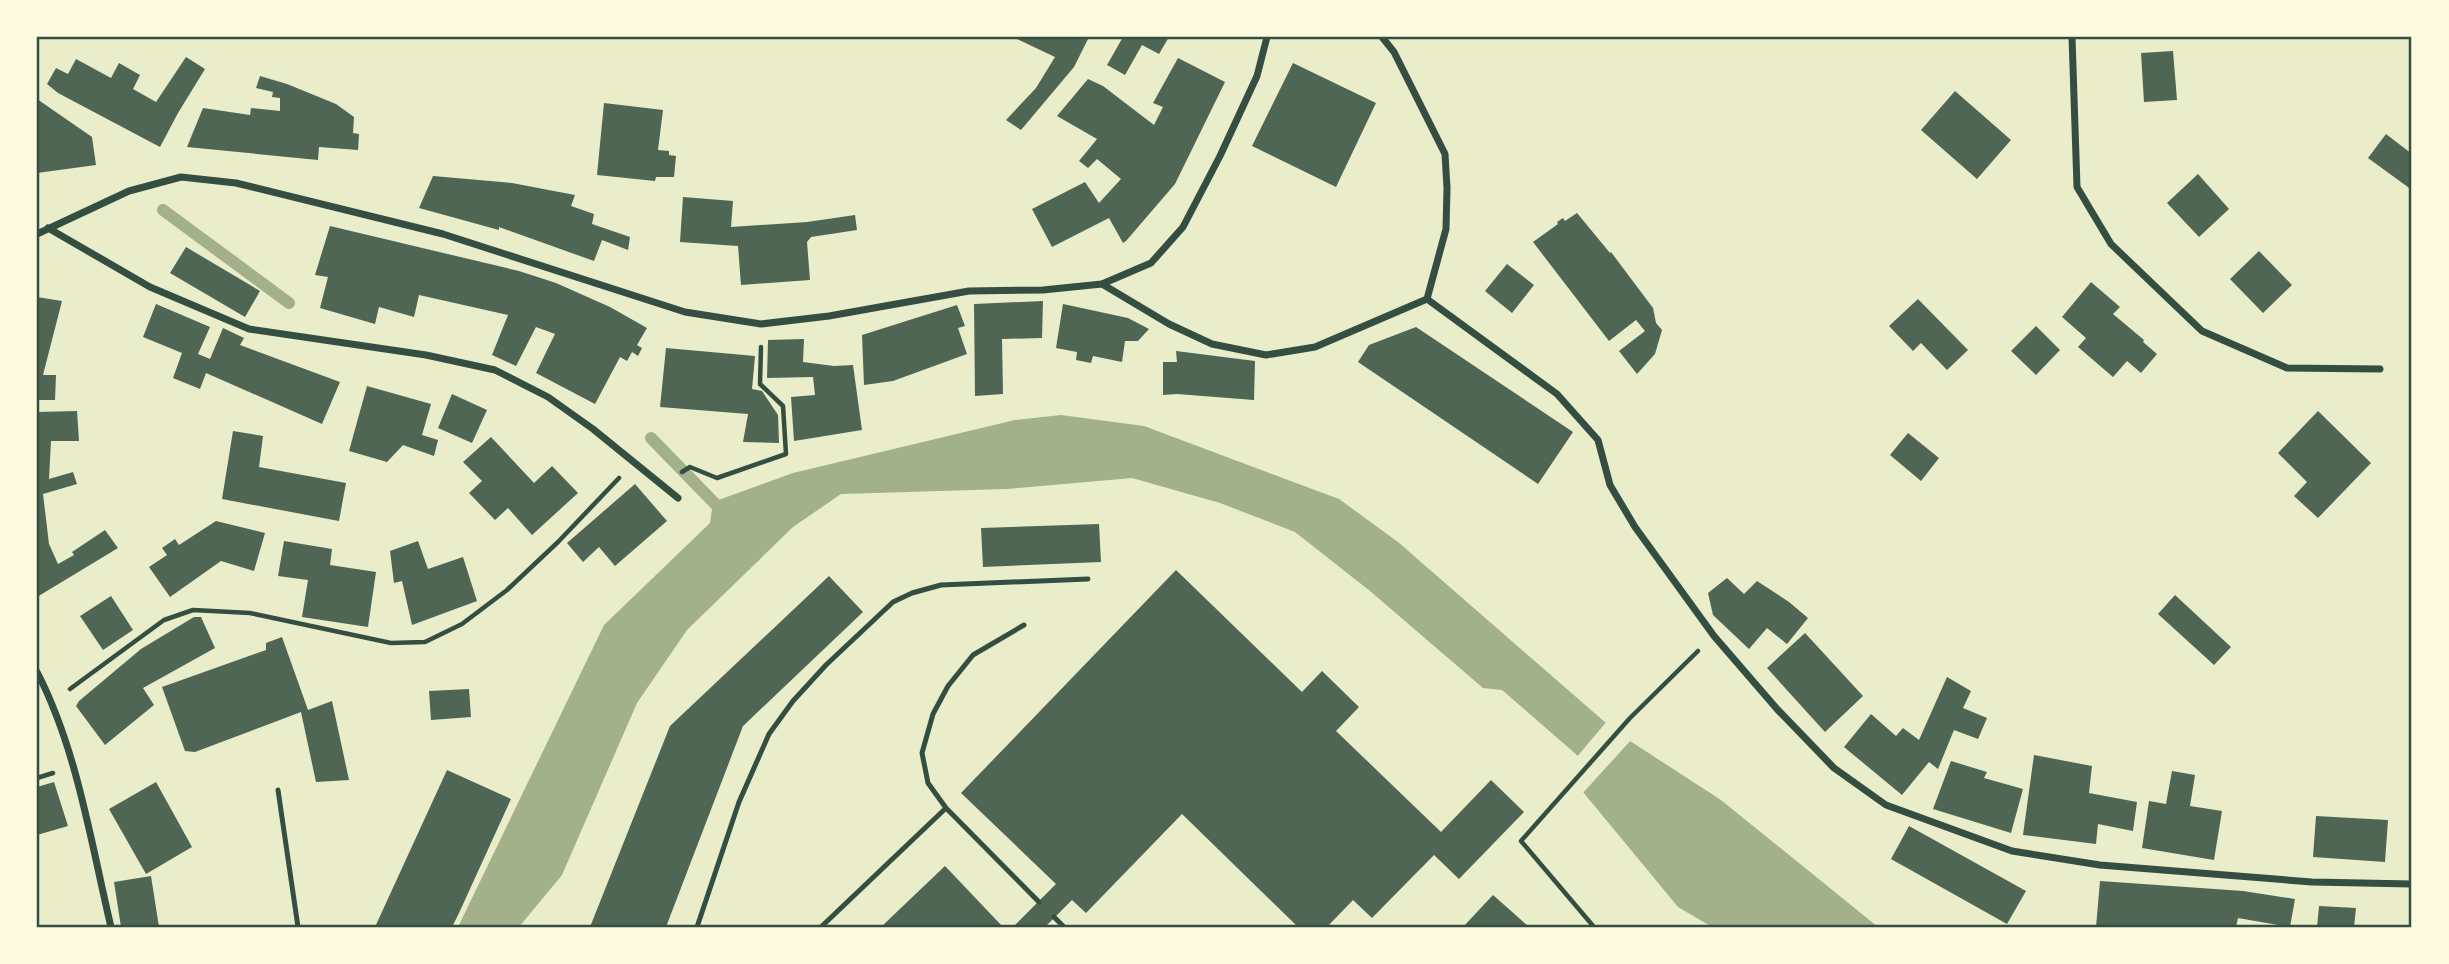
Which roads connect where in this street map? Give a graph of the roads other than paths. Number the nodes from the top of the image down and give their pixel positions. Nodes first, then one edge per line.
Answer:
1 (1268, 37) edge
2 (1382, 37) edge
3 (2072, 37) edge
4 (48, 228) junction
5 (37, 234) edge
6 (1102, 284) junction
7 (1427, 299) junction
8 (2380, 369) dead end
9 (678, 498) dead end
10 (1088, 579) dead end
11 (1024, 625) dead end
12 (37, 672) edge
13 (278, 790) dead end
14 (946, 808) junction
15 (2412, 884) edge
16 (1039, 902) dead end
17 (1054, 917) dead end
18 (111, 927) edge
19 (298, 927) edge
20 (697, 927) edge
21 (821, 927) edge
22 (1064, 927) edge

1 - 6 street
2 - 7 street
3 - 8 street
4 - 5 street
4 - 6 street
4 - 9 street
6 - 7 street
7 - 15 street
10 - 20 lane
11 - 14 lane
12 - 18 street
13 - 19 lane
14 - 16 lane
14 - 21 lane
17 - 22 lane

